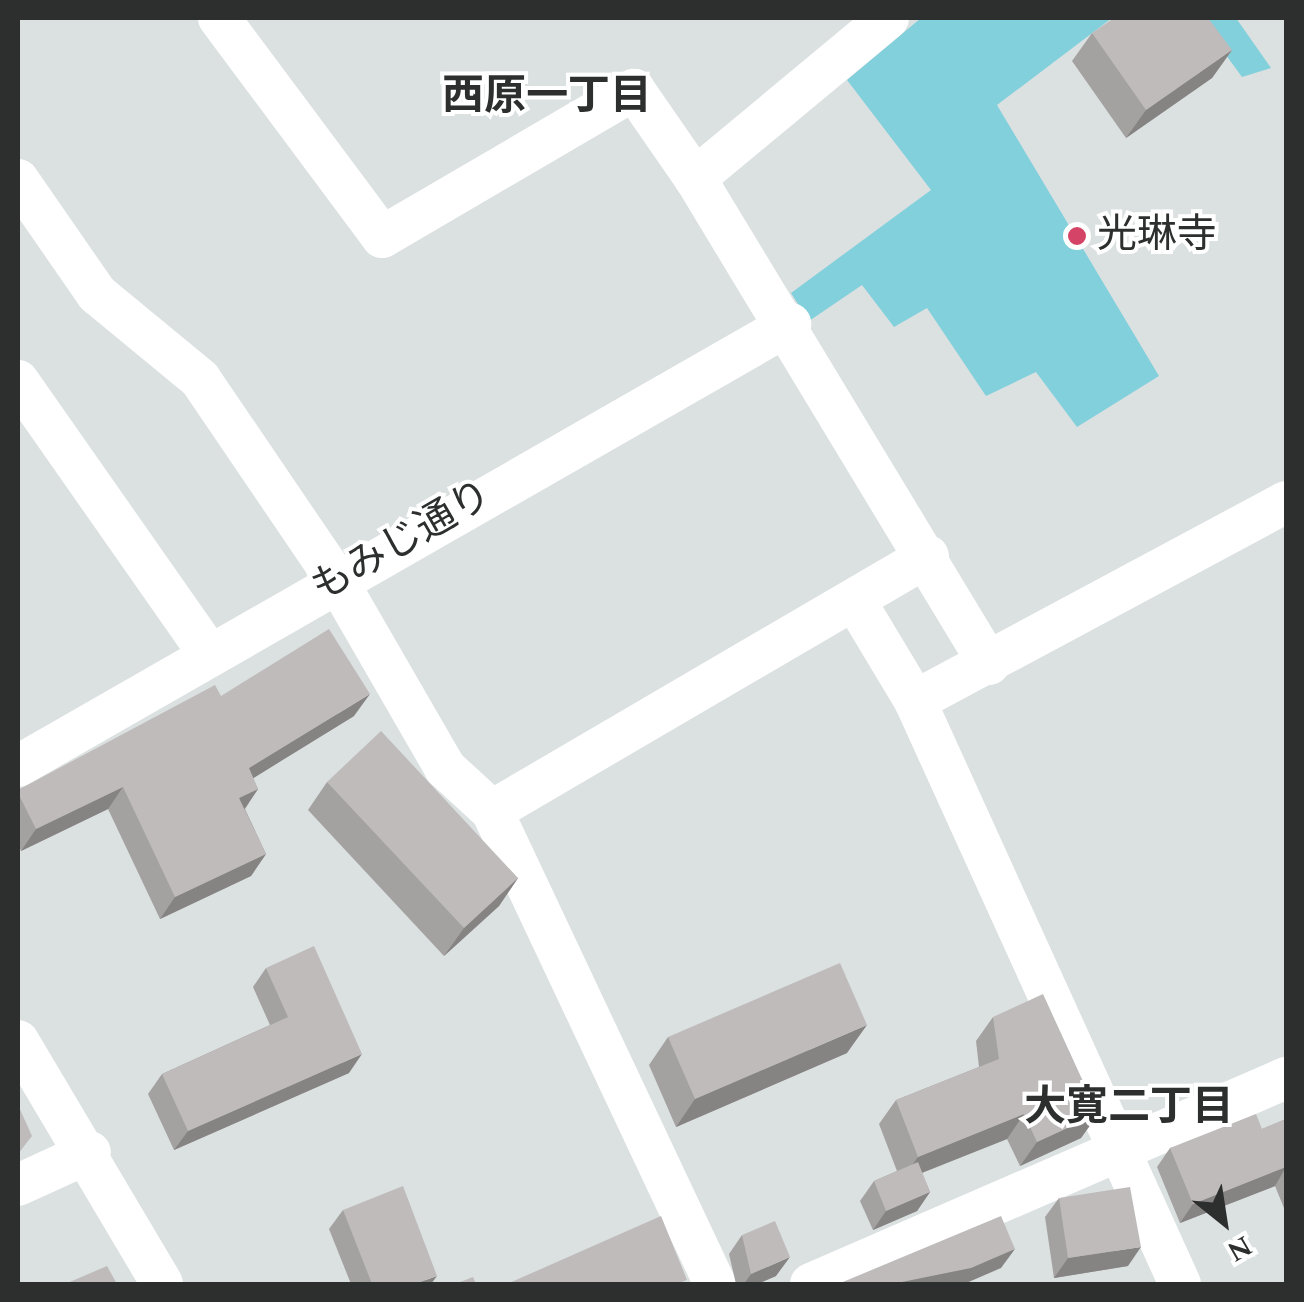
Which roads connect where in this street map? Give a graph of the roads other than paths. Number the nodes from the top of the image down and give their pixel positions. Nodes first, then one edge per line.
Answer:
1 (219, 18) edge
2 (888, 18) edge
3 (694, 178) junction
4 (18, 180) edge
5 (790, 324) junction
6 (18, 381) edge
7 (1286, 502) edge
8 (928, 556) junction
9 (336, 579) junction
10 (856, 601) junction
11 (209, 654) junction
12 (990, 664) junction
13 (915, 701) junction
14 (18, 766) edge
15 (492, 810) junction
16 (18, 1041) edge
17 (1286, 1078) edge
18 (90, 1152) junction
19 (1123, 1154) junction
20 (18, 1185) edge
21 (162, 1284) edge
22 (715, 1284) edge
23 (811, 1284) edge
24 (1180, 1284) edge

1 - 3 street
2 - 3 street
3 - 5 street
4 - 9 street
5 - 8 street
5 - 9 street, もみじ通り
6 - 11 street
7 - 12 street
8 - 10 street
8 - 12 street
9 - 11 street, もみじ通り
9 - 15 street
10 - 13 street
10 - 15 street
11 - 14 street, もみじ通り
12 - 13 street
13 - 19 street
15 - 22 street
16 - 18 street
17 - 19 street
18 - 20 street
18 - 21 street
19 - 23 street
19 - 24 street

